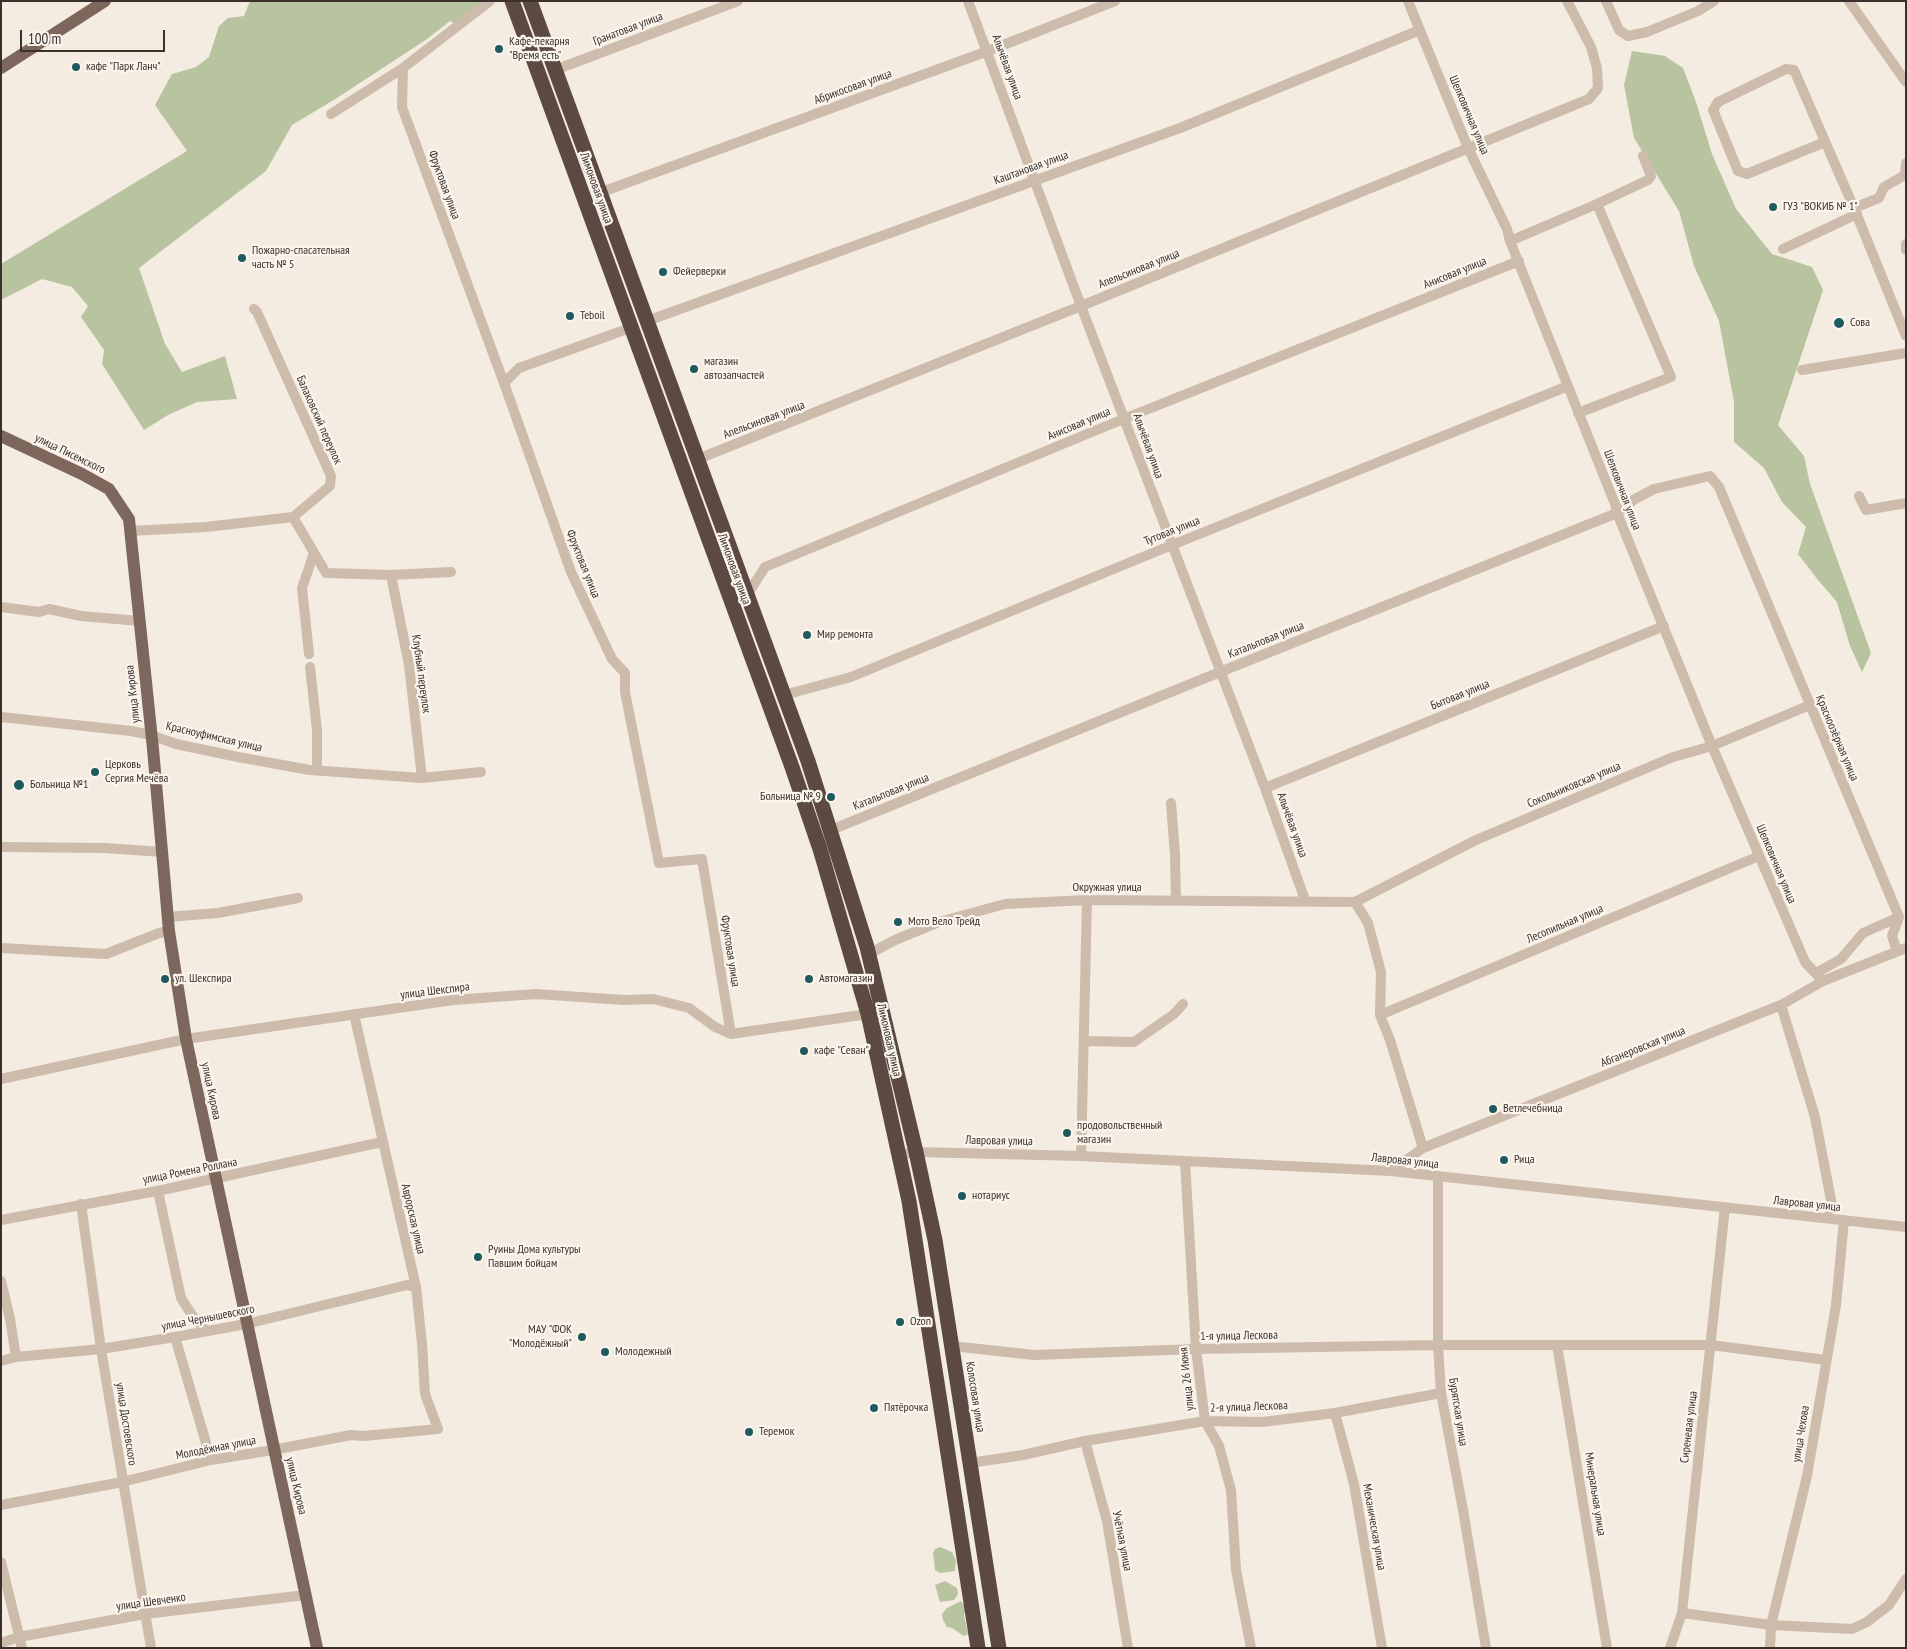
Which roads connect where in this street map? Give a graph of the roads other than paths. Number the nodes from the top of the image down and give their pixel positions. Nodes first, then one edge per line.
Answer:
1 (105, 1) edge
2 (490, 1) edge
3 (512, 1) edge
4 (530, 1) edge
5 (738, 1) edge
6 (968, 1) edge
7 (1114, 1) edge
8 (1408, 1) edge
9 (1567, 1) edge
10 (1606, 1) edge
11 (1714, 1) edge
12 (1849, 1) edge
13 (1420, 30) junction
14 (988, 51) junction
15 (1, 68) edge
16 (403, 68) junction
17 (555, 70) junction
18 (1904, 76) edge
19 (331, 114) dead end
20 (1825, 142) junction
21 (1468, 148) junction
22 (1643, 156) dead end
23 (1906, 163) edge
24 (1035, 180) junction
25 (599, 193) junction
26 (1597, 204) junction
27 (1856, 211) junction
28 (1510, 241) junction
29 (1906, 244) edge
30 (1783, 249) dead end
31 (1906, 250) edge
32 (1519, 261) junction
33 (1081, 306) junction
34 (254, 308) dead end
35 (647, 321) junction
36 (630, 328) junction
37 (1906, 336) edge
38 (1906, 353) edge
39 (1802, 370) dead end
40 (504, 383) junction
41 (1568, 386) junction
42 (1578, 413) junction
43 (1124, 418) junction
44 (1, 436) edge
45 (698, 459) junction
46 (1710, 476) joint
47 (1859, 496) dead end
48 (1906, 503) edge
49 (1617, 513) junction
50 (293, 517) junction
51 (130, 531) junction
52 (1172, 545) junction
53 (314, 553) junction
54 (451, 572) dead end
55 (391, 575) junction
56 (747, 595) junction
57 (1, 607) edge
58 (140, 621) junction
59 (1664, 626) junction
60 (309, 654) dead end
61 (310, 667) dead end
62 (1220, 672) junction
63 (784, 695) junction
64 (1810, 705) junction
65 (1, 717) edge
66 (152, 735) junction
67 (1712, 746) junction
68 (317, 770) junction
69 (481, 772) dead end
70 (422, 778) junction
71 (1265, 788) junction
72 (1171, 803) dead end
73 (831, 830) junction
74 (1, 847) edge
75 (162, 852) junction
76 (1760, 856) junction
77 (298, 898) dead end
78 (1087, 900) junction
79 (1305, 900) junction
80 (1176, 901) junction
81 (1354, 902) junction
82 (167, 916) junction
83 (1898, 917) junction
84 (168, 931) junction
85 (1, 948) edge
86 (1901, 950) edge
87 (869, 954) junction
88 (1820, 977) junction
89 (1182, 1004) dead end
90 (1781, 1005) junction
91 (354, 1014) junction
92 (868, 1014) junction
93 (1380, 1015) junction
94 (731, 1034) junction
95 (186, 1039) junction
96 (1084, 1041) junction
97 (1, 1079) edge
98 (382, 1142) junction
99 (1423, 1148) junction
100 (916, 1152) junction
101 (899, 1155) junction
102 (1081, 1156) junction
103 (1185, 1161) junction
104 (1391, 1171) junction
105 (1438, 1177) junction
106 (216, 1179) junction
107 (158, 1191) junction
108 (81, 1204) junction
109 (1725, 1207) junction
110 (1828, 1218) junction
111 (1, 1220) edge
112 (1844, 1220) junction
113 (1906, 1227) edge
114 (1, 1282) edge
115 (416, 1287) junction
116 (246, 1324) junction
117 (206, 1331) junction
118 (175, 1337) junction
119 (1438, 1345) junction
120 (1557, 1345) junction
121 (1711, 1345) junction
122 (952, 1346) junction
123 (101, 1349) junction
124 (1196, 1349) junction
125 (16, 1357) junction
126 (1826, 1360) junction
127 (1, 1361) edge
128 (1441, 1393) junction
129 (1335, 1413) junction
130 (1204, 1421) junction
131 (438, 1429) joint
132 (1085, 1441) junction
133 (274, 1450) junction
134 (211, 1460) junction
135 (970, 1463) junction
136 (122, 1482) junction
137 (1, 1505) edge
138 (1, 1562) edge
139 (1906, 1579) edge
140 (306, 1595) junction
141 (1682, 1613) junction
142 (145, 1614) junction
143 (1771, 1625) junction
144 (1, 1642) edge
145 (21, 1643) edge
146 (151, 1648) edge
147 (317, 1648) edge
148 (978, 1648) edge
149 (999, 1648) edge
150 (1128, 1648) edge
151 (1251, 1648) edge
152 (1382, 1648) edge
153 (1486, 1648) edge
154 (1607, 1648) edge
155 (1670, 1648) edge
156 (1770, 1648) edge

1 - 15 main road
2 - 16 street
3 - 36 highway, Лимоновая улица
4 - 17 highway, Лимоновая улица
5 - 17 street, Гранатовая улица
6 - 14 street, Алычёвая улица
7 - 14 street, Абрикосовая улица
8 - 13 street, Шелковичная улица
9 - 21 street, Апельсиновая улица
10 - 11 street
12 - 18 street
13 - 21 street, Шелковичная улица
13 - 24 street, Каштановая улица
14 - 24 street, Алычёвая улица
14 - 25 street, Абрикосовая улица
16 - 19 street
16 - 40 street, Фруктовая улица
17 - 25 highway, Лимоновая улица
20 - 20 street
20 - 27 street
21 - 28 street, Шелковичная улица
21 - 33 street, Апельсиновая улица
22 - 26 street
23 - 27 street
24 - 33 street, Алычёвая улица
24 - 35 street, Каштановая улица
25 - 35 highway, Лимоновая улица
26 - 28 street
26 - 42 street
27 - 30 street
27 - 37 street
28 - 32 street, Шелковичная улица
29 - 31 street
32 - 41 street, Шелковичная улица
32 - 43 street, Анисовая улица
33 - 43 street, Алычёвая улица
33 - 45 street, Апельсиновая улица
34 - 50 street, Балаковский переулок
35 - 45 highway, Лимоновая улица
36 - 40 street
36 - 92 highway, Лимоновая улица
38 - 39 street
40 - 94 street, Фруктовая улица
41 - 42 street, Шелковичная улица
41 - 52 street, Тутовая улица
42 - 49 street, Шелковичная улица
43 - 52 street, Алычёвая улица
43 - 56 street, Анисовая улица
44 - 51 main road, улица Писемского
45 - 56 highway, Лимоновая улица
46 - 49 street, Катальповая улица
46 - 64 street, Красноозёрная улица
47 - 48 street
49 - 59 street, Шелковичная улица
49 - 62 street, Катальповая улица
50 - 51 street
50 - 53 street
51 - 58 main road, улица Кирова
52 - 62 street, Алычёвая улица
52 - 63 street, Тутовая улица
53 - 55 street
53 - 60 street
54 - 55 street
55 - 70 street, Клубный переулок
56 - 63 highway, Лимоновая улица
57 - 58 street
58 - 66 main road, улица Кирова
59 - 67 street, Шелковичная улица
59 - 71 street, Бытовая улица
61 - 68 street
62 - 71 street, Алычёвая улица
62 - 73 street, Катальповая улица
63 - 73 highway, Лимоновая улица
64 - 67 street, Сокольниковская улица
64 - 83 street, Красноозёрная улица
65 - 66 street, Красноуфимская улица
66 - 68 street, Красноуфимская улица
66 - 75 main road, улица Кирова
67 - 76 street, Шелковичная улица
67 - 81 street, Сокольниковская улица
68 - 70 street, Красноуфимская улица
69 - 70 street, Красноуфимская улица
71 - 79 street, Алычёвая улица
72 - 80 street
73 - 87 highway, Лимоновая улица
74 - 75 street
75 - 82 main road, улица Кирова
76 - 88 street, Шелковичная улица
76 - 93 street, Лесопильная улица
77 - 82 street
78 - 80 street, Окружная улица
78 - 87 street, Окружная улица
78 - 96 street
79 - 80 street, Окружная улица
79 - 81 street, Окружная улица
81 - 93 street
82 - 84 main road, улица Кирова
83 - 86 street
83 - 88 street
84 - 85 street
84 - 95 main road, улица Кирова
86 - 88 street, Абганеровская улица
87 - 100 highway, Лимоновая улица
88 - 90 street, Абганеровская улица
89 - 96 street
90 - 99 street, Абганеровская улица
90 - 110 street
91 - 94 street, улица Шекспира
91 - 95 street, улица Шекспира
91 - 98 street, Аврорская улица
92 - 94 street
92 - 101 highway, Лимоновая улица
93 - 99 street
95 - 97 street, улица Шекспира
95 - 106 main road, улица Кирова
96 - 102 street
98 - 106 street, улица Ромена Роллана
98 - 115 street, Аврорская улица
99 - 104 street, Абганеровская улица
100 - 101 street, Лавровая улица
100 - 102 street, Лавровая улица
100 - 122 highway, Колосовая улица
101 - 148 highway
102 - 103 street, Лавровая улица
103 - 104 street, Лавровая улица
103 - 124 street, улица 26 Июня
104 - 105 street, Лавровая улица
105 - 109 street, Лавровая улица
105 - 119 street, Бурятская улица
106 - 107 street, улица Ромена Роллана
106 - 116 main road, улица Кирова
107 - 108 street, улица Ромена Роллана
107 - 117 street
108 - 111 street, улица Ромена Роллана
108 - 123 street, улица Достоевского
109 - 110 street, Лавровая улица
109 - 121 street, Сиреневая улица
110 - 112 street, Лавровая улица
112 - 113 street, Лавровая улица
112 - 126 street, улица Чехова
114 - 125 street
115 - 116 street, улица Чернышевского
115 - 131 street, Аврорская улица
116 - 117 street, улица Чернышевского
116 - 133 main road, улица Кирова
117 - 118 street, улица Чернышевского
118 - 123 street, улица Чернышевского
118 - 134 street
119 - 120 street, 1-я улица Лескова
119 - 124 street, 1-я улица Лескова
119 - 128 street, Бурятская улица
120 - 121 street, 1-я улица Лескова
120 - 154 street, Минеральная улица
121 - 126 street, 1-я улица Лескова
121 - 141 street, Сиреневая улица
122 - 124 street, 1-я улица Лескова
122 - 135 highway, Колосовая улица
123 - 125 street, улица Чернышевского
123 - 136 street, улица Достоевского
124 - 130 street, улица 26 Июня
125 - 127 street, улица Чернышевского
126 - 143 street, улица Чехова
128 - 129 street, 2-я улица Лескова
128 - 153 street, Бурятская улица
129 - 130 street, 2-я улица Лескова
129 - 152 street, Механическая улица
130 - 132 street, 2-я улица Лескова
130 - 151 street, улица 26 Июня
131 - 133 street, Молодёжная улица
132 - 135 street, 2-я улица Лескова
132 - 150 street, Учётная улица
133 - 134 street, Молодёжная улица
133 - 140 main road, улица Кирова
134 - 136 street, Молодёжная улица
135 - 149 highway, Колосовая улица
136 - 137 street, Молодёжная улица
136 - 142 street, улица Достоевского
138 - 145 street
139 - 143 street
140 - 142 street, улица Шевченко
140 - 147 main road, улица Кирова
141 - 143 street
141 - 155 street, Сиреневая улица
142 - 145 street, улица Шевченко
142 - 146 street, улица Достоевского
143 - 156 street, улица Чехова
144 - 145 street, улица Шевченко

